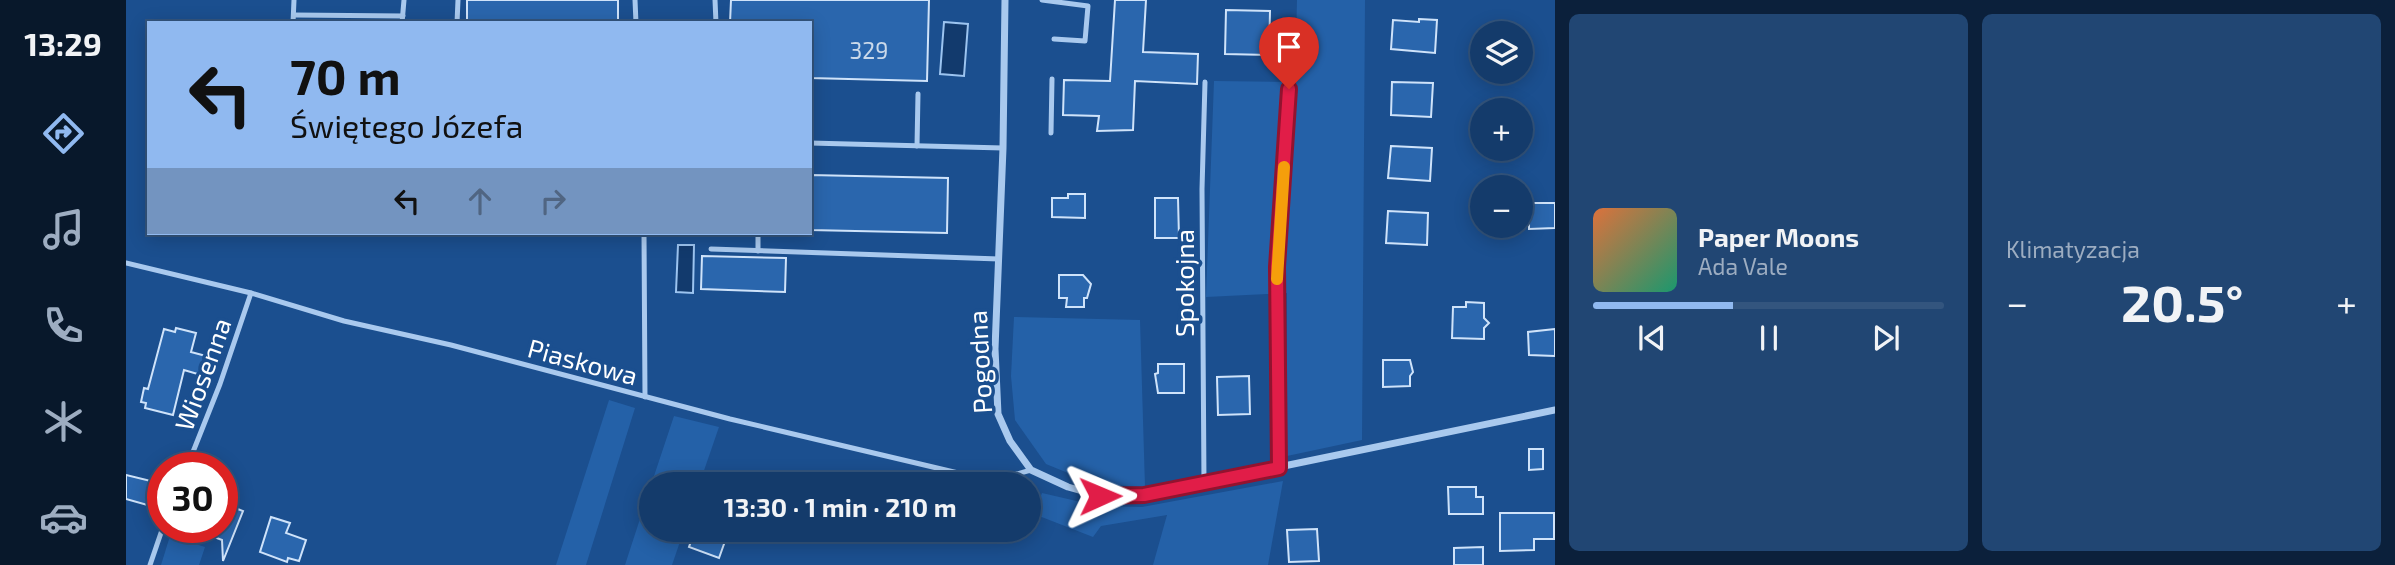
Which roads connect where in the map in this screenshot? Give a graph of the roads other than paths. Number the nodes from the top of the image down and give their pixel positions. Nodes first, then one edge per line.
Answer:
1 (294, 0) edge
2 (404, 0) edge
3 (457, 0) edge
4 (635, 0) edge
5 (715, 0) edge
6 (1005, 0) edge
7 (1042, 0) edge
8 (294, 15) junction
9 (403, 20) edge
10 (293, 21) edge
11 (457, 21) edge
12 (636, 21) edge
13 (716, 21) edge
14 (1054, 39) dead end
15 (1052, 79) dead end
16 (1205, 82) dead end
17 (1289, 89) dead end
18 (918, 94) dead end
19 (1051, 133) dead end
20 (812, 143) edge
21 (917, 146) junction
22 (1003, 148) junction
23 (644, 235) edge
24 (758, 235) edge
25 (711, 249) dead end
26 (758, 251) junction
27 (999, 259) junction
28 (126, 263) edge
29 (251, 293) junction
30 (645, 397) junction
31 (1555, 410) edge
32 (193, 452) edge
33 (1279, 468) junction
34 (1031, 470) junction
35 (1204, 484) junction
36 (158, 543) edge
37 (150, 565) edge

1 - 8 lane
2 - 9 lane
3 - 11 lane
4 - 12 lane
5 - 13 lane
6 - 22 street, Pogodna
7 - 14 lane
8 - 9 lane
8 - 10 lane
15 - 19 lane
16 - 35 lane, Spokojna
17 - 33 lane
18 - 21 lane
20 - 21 lane
21 - 22 lane
22 - 27 street, Pogodna
23 - 30 lane
24 - 26 lane
25 - 26 lane
26 - 27 lane
27 - 34 street, Pogodna
28 - 29 lane, Piaskowa
29 - 30 lane, Piaskowa
29 - 32 lane, Wiosenna
30 - 34 lane, Piaskowa
31 - 33 street, Pogodna
33 - 35 street, Pogodna
34 - 35 street, Pogodna
36 - 37 lane

